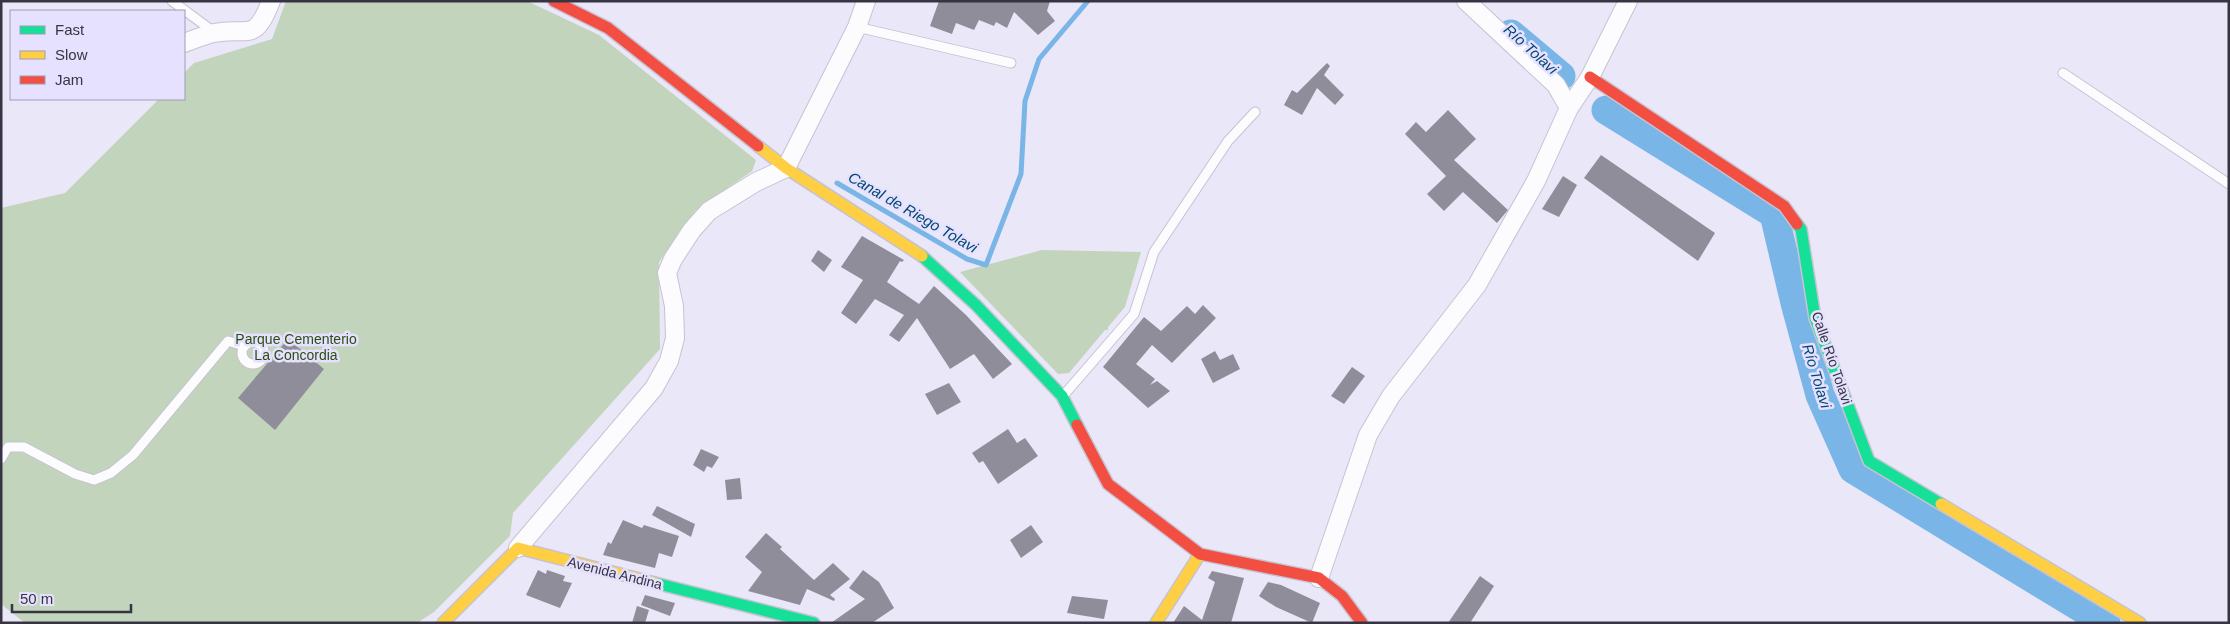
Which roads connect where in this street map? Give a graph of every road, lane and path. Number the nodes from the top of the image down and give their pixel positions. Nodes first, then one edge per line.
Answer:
1 (172, 1) edge
2 (271, 1) edge
3 (554, 1) edge
4 (866, 1) edge
5 (1466, 1) edge
6 (1628, 1) edge
7 (184, 10) edge
8 (185, 11) edge
9 (857, 27) junction
10 (214, 33) junction
11 (185, 43) edge
12 (1011, 62) dead end
13 (2063, 73) dead end
14 (1590, 77) junction
15 (1569, 108) junction
16 (1255, 112) dead end
17 (786, 168) junction
18 (2229, 184) edge
19 (244, 346) dead end
20 (1062, 396) junction
21 (5, 445) edge
22 (1, 459) edge
23 (518, 548) junction
24 (1200, 554) junction
25 (1319, 578) junction
26 (443, 623) edge
27 (814, 623) edge
28 (1156, 623) edge
29 (1362, 623) edge
30 (2140, 623) edge

1 - 7 lane
2 - 10 street
3 - 17 street
4 - 9 street
5 - 15 street
6 - 14 street
8 - 10 lane
9 - 12 lane
9 - 17 street
10 - 11 street
13 - 18 lane
14 - 15 street
14 - 30 street, Calle Río Tolavi
15 - 25 street
16 - 20 lane
17 - 20 street
17 - 23 street
19 - 21 lane
20 - 24 street
21 - 22 lane
23 - 26 street
23 - 27 street, Avenida Andina
24 - 25 street
24 - 28 street
25 - 29 street

